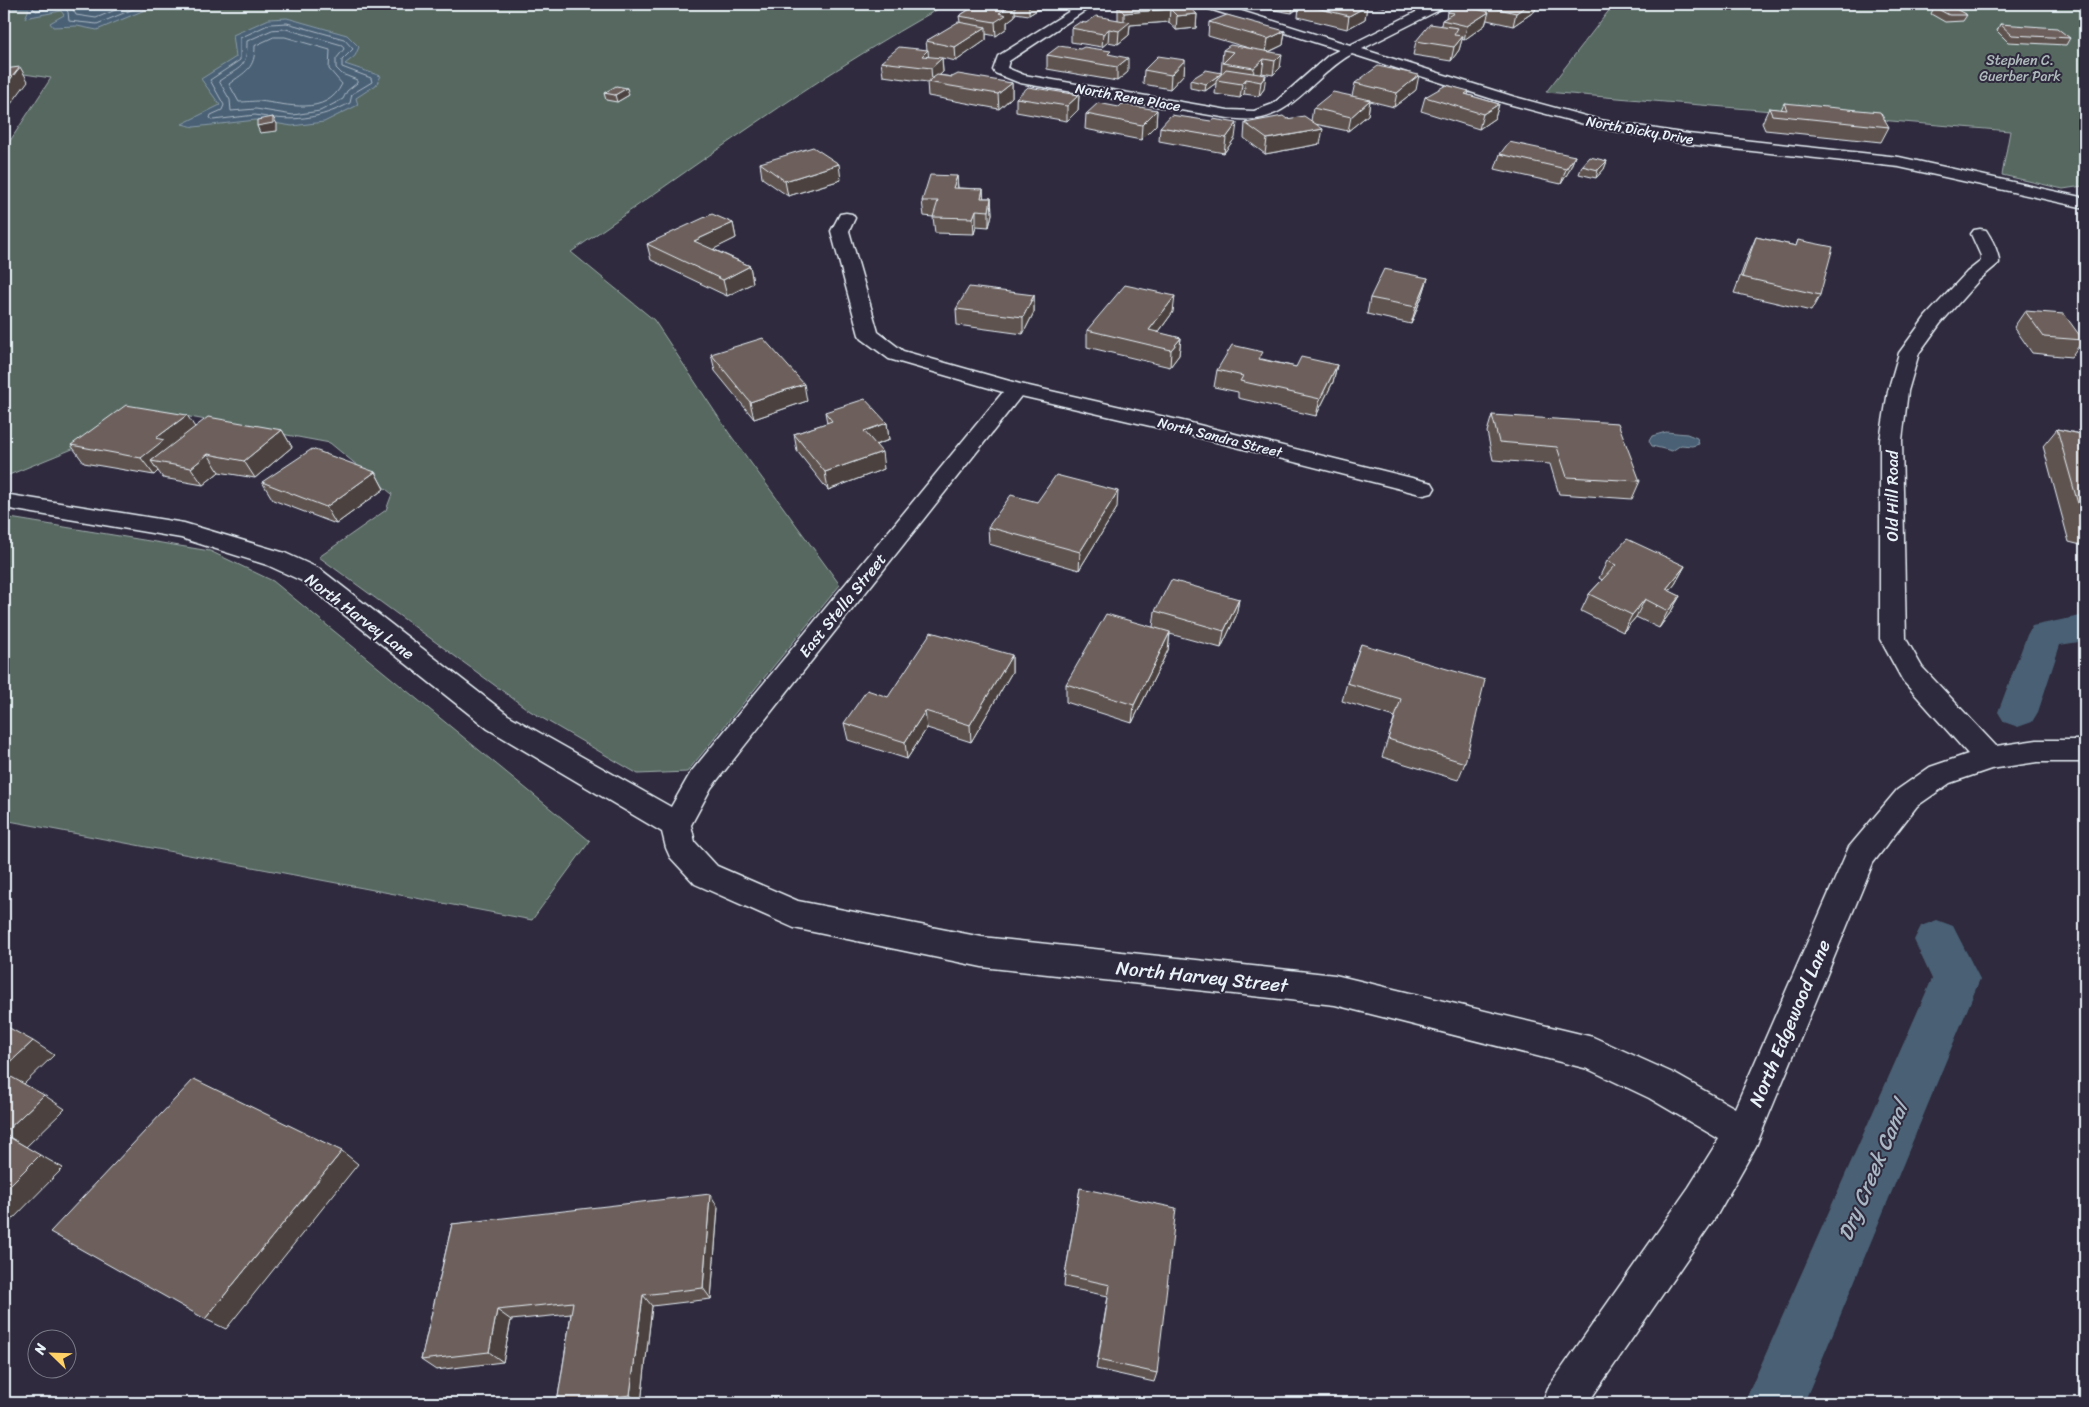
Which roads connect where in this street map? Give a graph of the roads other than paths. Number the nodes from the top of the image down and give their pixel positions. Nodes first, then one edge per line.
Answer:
1 (1089, 4) edge
2 (1207, 4) edge
3 (1440, 4) edge
4 (1350, 50) junction
5 (2085, 203) edge
6 (846, 218) dead end
7 (1980, 234) dead end
8 (1016, 389) junction
9 (1424, 488) dead end
10 (4, 502) edge
11 (2085, 751) edge
12 (1990, 758) junction
13 (676, 825) junction
14 (1743, 1134) junction
15 (1563, 1403) edge

1 - 4 street, North Rene Place
2 - 4 street, North Dicky Drive
3 - 4 street
4 - 5 street, North Dicky Drive
6 - 8 street, North Sandra Street
7 - 12 street, Old Hill Road
8 - 9 street, North Sandra Street
8 - 13 street, East Stella Street
10 - 13 street, North Harvey Lane
11 - 12 street, North Edgewood Lane
12 - 14 street, North Edgewood Lane
13 - 14 street, North Harvey Street
14 - 15 street, North Edgewood Lane

